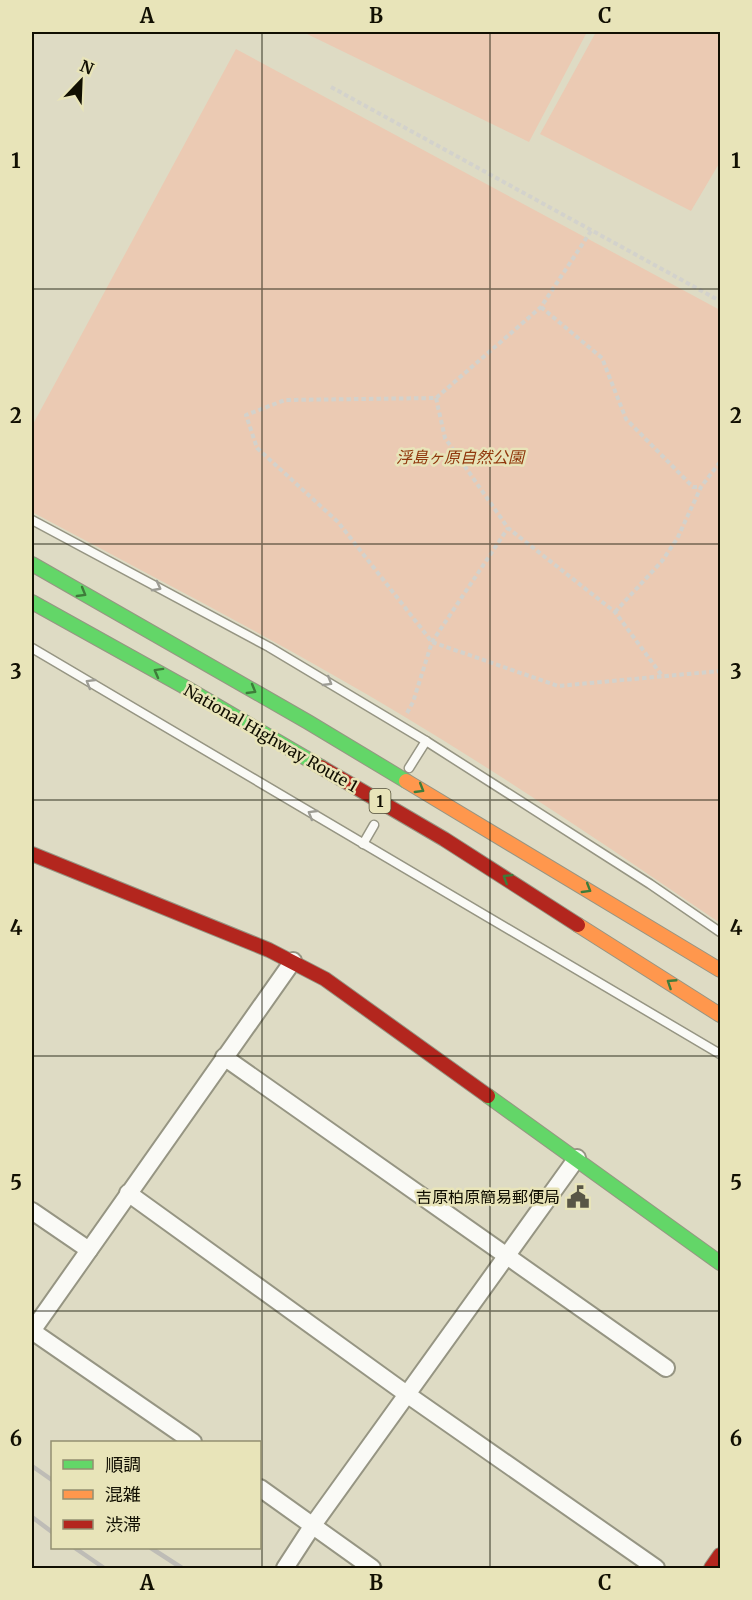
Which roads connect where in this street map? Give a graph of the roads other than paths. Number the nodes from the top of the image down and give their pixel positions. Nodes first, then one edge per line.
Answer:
1 (32, 520) edge
2 (32, 564) edge
3 (32, 602) edge
4 (32, 648) edge
5 (426, 741) junction
6 (409, 768) dead end
7 (374, 825) dead end
8 (363, 843) junction
9 (32, 854) edge
10 (720, 932) edge
11 (293, 961) junction
12 (720, 970) edge
13 (720, 1015) edge
14 (720, 1054) edge
15 (224, 1057) junction
16 (577, 1158) junction
17 (128, 1193) junction
18 (32, 1211) edge
19 (89, 1250) junction
20 (507, 1256) junction
21 (720, 1263) edge
22 (32, 1331) edge
23 (666, 1368) dead end
24 (408, 1395) junction
25 (190, 1441) edge
26 (261, 1489) edge
27 (314, 1526) junction
28 (720, 1555) edge
29 (285, 1569) edge
30 (372, 1569) edge
31 (656, 1569) edge
32 (711, 1569) edge

1 -> 5 lane
2 -> 12 main road, National Highway Route 1 / 1
13 -> 3 main road, National Highway Route 1 / 1
8 -> 4 lane
5 - 6 lane
5 - 10 lane
7 - 8 lane
8 - 14 lane
9 - 11 main road
11 - 15 street
11 - 16 main road
15 - 17 street
15 - 20 street
16 - 20 street
16 - 21 main road
17 - 19 street
17 - 24 street
18 - 19 street
19 - 22 street
20 - 23 street
20 - 24 street
22 - 25 street
24 - 27 street
24 - 31 street
26 - 27 street
27 - 29 street
27 - 30 street
28 - 32 main road

